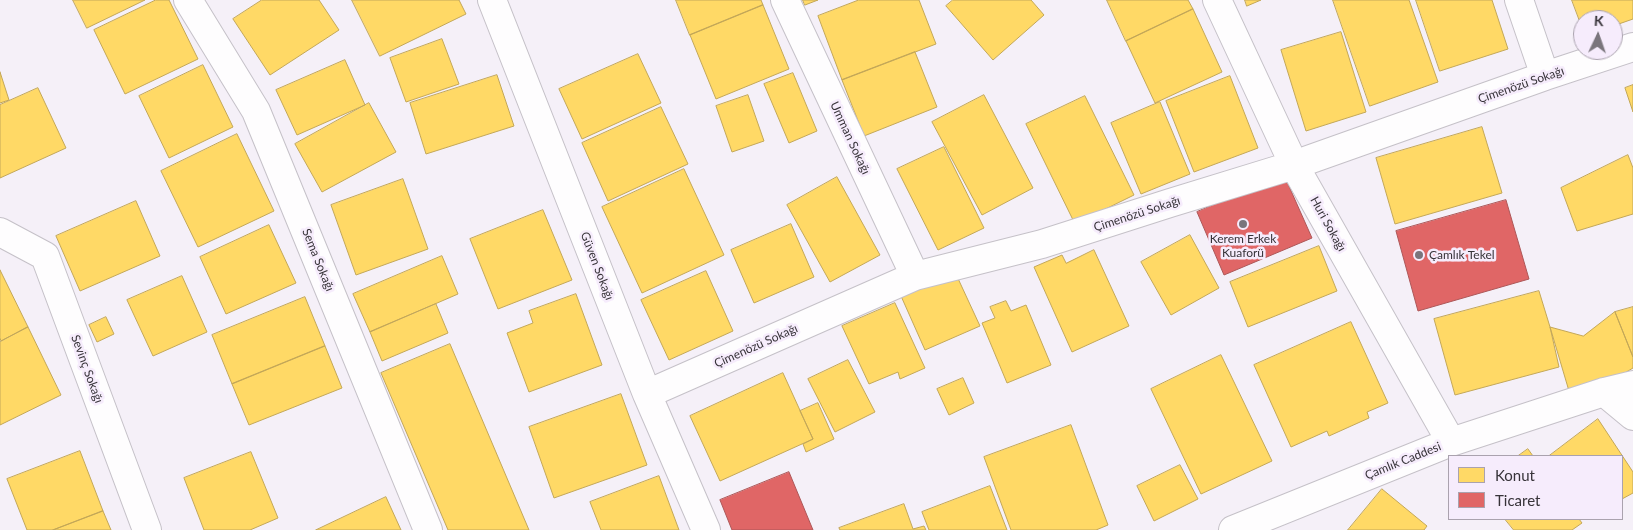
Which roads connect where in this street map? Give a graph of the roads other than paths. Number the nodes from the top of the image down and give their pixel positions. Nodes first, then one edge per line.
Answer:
1 (188, 0) edge
2 (492, 0) edge
3 (785, 0) edge
4 (1217, 0) edge
5 (1519, 0) edge
6 (1633, 47) edge
7 (1545, 76) junction
8 (1294, 165) junction
9 (0, 232) edge
10 (915, 276) junction
11 (1633, 385) edge
12 (1604, 392) junction
13 (647, 394) junction
14 (1633, 416) edge
15 (1450, 442) junction
16 (1253, 527) edge
17 (147, 530) edge
18 (428, 530) edge
19 (706, 530) edge

1 - 18 street, Sema Sokağı
2 - 13 street, Güven Sokağı
3 - 10 street, Umman Sokağı
4 - 8 street, Huri Sokağı
5 - 7 street
6 - 7 street, Çimenözü Sokağı
7 - 8 street, Çimenözü Sokağı
8 - 10 street, Çimenözü Sokağı
8 - 15 street, Huri Sokağı
9 - 17 street, Sevinç Sokağı
10 - 13 street, Çimenözü Sokağı
11 - 12 street, Çamlık Caddesi
12 - 14 street
12 - 15 street, Çamlık Caddesi
13 - 19 street, Güven Sokağı
15 - 16 street, Çamlık Caddesi

